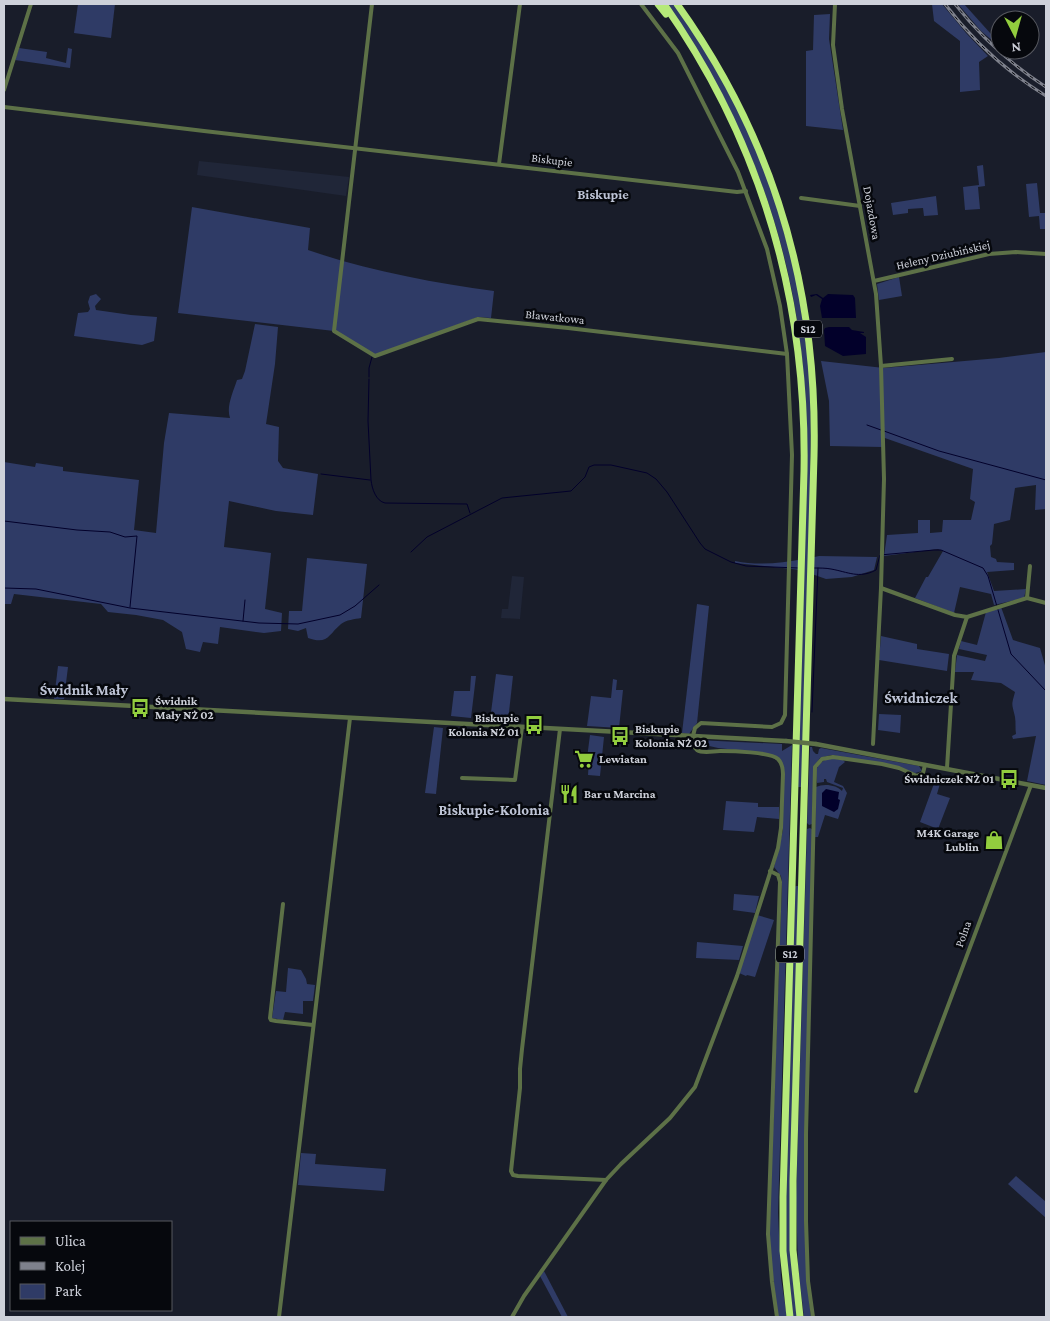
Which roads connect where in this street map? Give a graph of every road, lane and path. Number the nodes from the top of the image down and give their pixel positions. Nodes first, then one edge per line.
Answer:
1 (30, 4) edge
2 (372, 4) edge
3 (520, 4) edge
4 (641, 4) edge
5 (658, 4) edge
6 (664, 4) edge
7 (677, 4) edge
8 (683, 4) edge
9 (835, 4) edge
10 (689, 41) junction
11 (713, 58) junction
12 (4, 90) edge
13 (4, 107) edge
14 (355, 148) junction
15 (499, 164) junction
16 (746, 191) junction
17 (801, 198) dead end
18 (860, 206) junction
19 (1046, 254) edge
20 (874, 281) junction
21 (788, 354) junction
22 (952, 359) dead end
23 (881, 366) junction
24 (1030, 566) dead end
25 (881, 588) junction
26 (1027, 598) junction
27 (1046, 603) edge
28 (966, 617) junction
29 (4, 699) edge
30 (350, 718) junction
31 (522, 728) junction
32 (560, 729) junction
33 (693, 737) junction
34 (873, 744) dead end
35 (926, 765) junction
36 (947, 768) junction
37 (462, 778) dead end
38 (1031, 785) junction
39 (1046, 788) edge
40 (770, 871) junction
41 (282, 904) dead end
42 (313, 1025) junction
43 (916, 1091) dead end
44 (606, 1180) junction
45 (279, 1317) edge
46 (512, 1317) edge
47 (777, 1317) edge
48 (790, 1317) edge
49 (800, 1317) edge
50 (813, 1317) edge

1 - 12 street
2 - 14 street
3 - 15 street
4 - 16 street
5 - 10 highway
6 - 10 highway, S12
7 - 11 highway, S12
8 - 11 highway
9 - 18 street, Dojazdowa
10 - 48 highway, S12
11 - 49 highway, S12
13 - 14 street, Biskupie
14 - 15 street, Biskupie
14 - 21 street, Bławatkowa
15 - 16 street, Biskupie
16 - 21 street
17 - 18 street
18 - 20 street, Dojazdowa
19 - 20 street, Heleny Dziubińskiej
20 - 23 street, Dojazdowa
21 - 33 street
22 - 23 street
23 - 25 street, Dojazdowa
24 - 26 street
25 - 28 street
25 - 34 street, Dojazdowa
26 - 27 street
26 - 28 street
28 - 36 street
29 - 30 street
30 - 31 street
30 - 42 street
31 - 32 street
31 - 37 street
32 - 33 street
32 - 44 street
33 - 35 street, bridge
33 - 40 street
35 - 36 street
35 - 50 street
36 - 38 street
38 - 39 street
38 - 43 street, Polna
40 - 44 street
40 - 47 street
41 - 42 street
42 - 45 street
44 - 46 street

